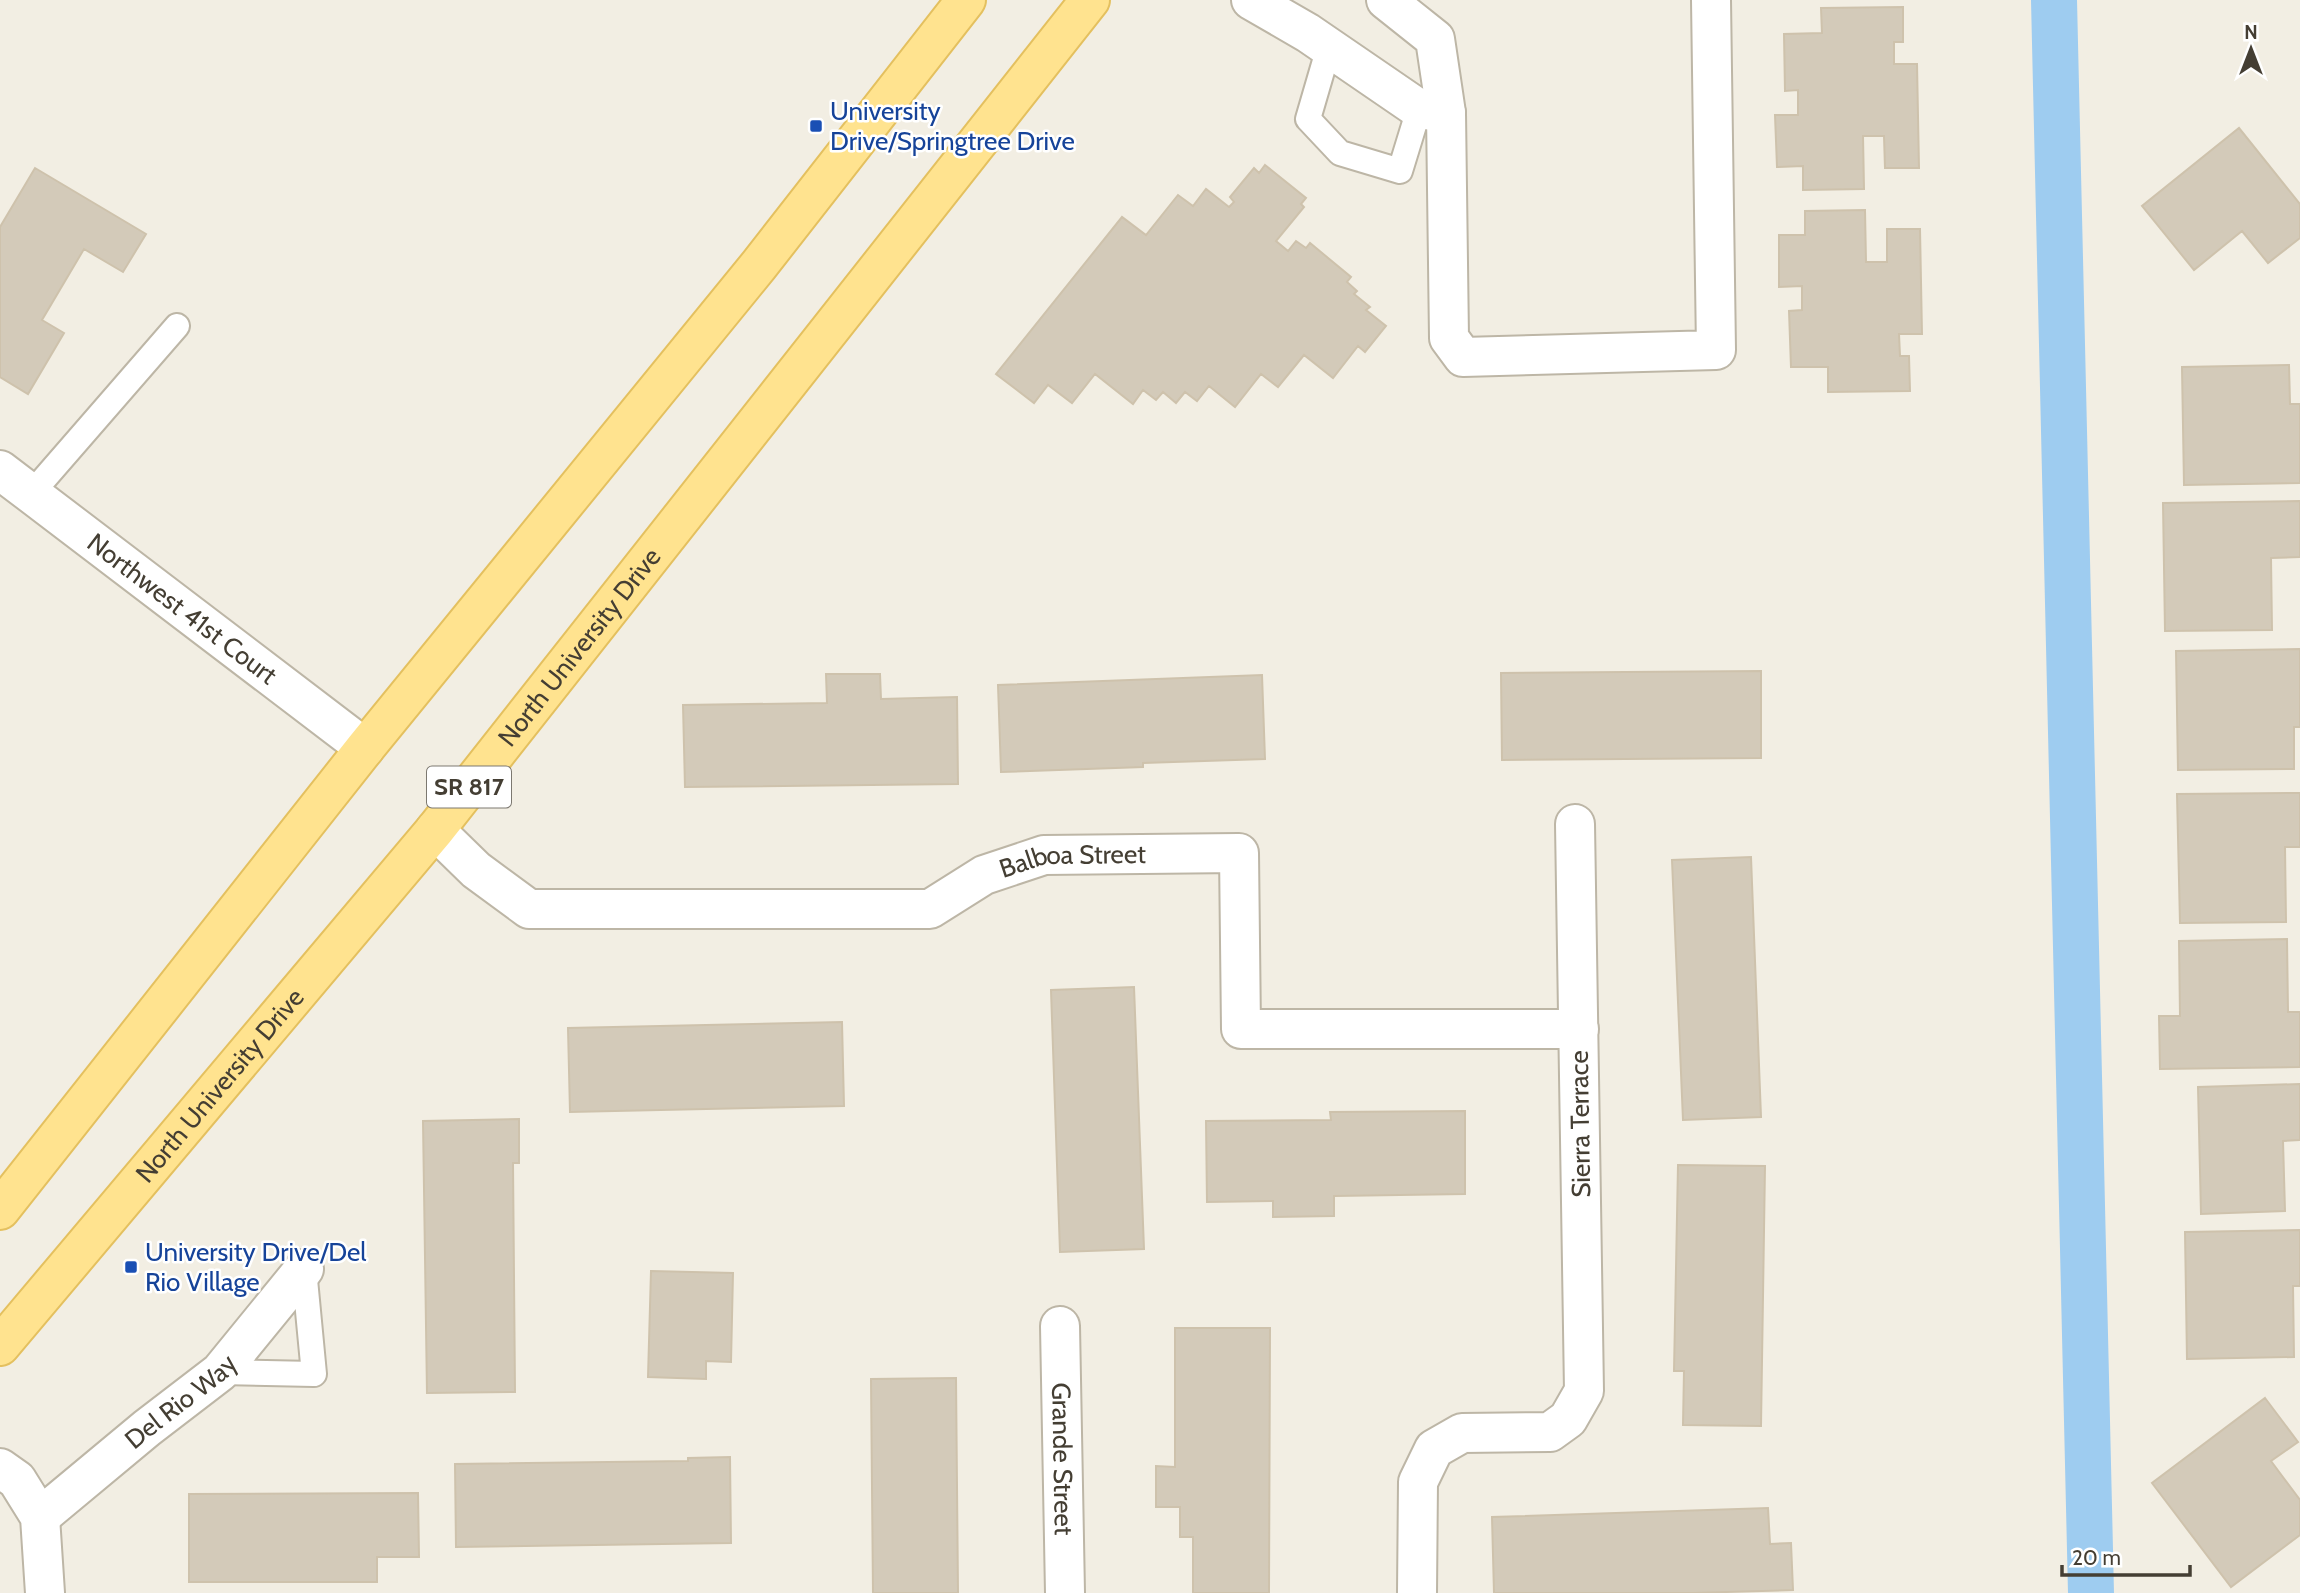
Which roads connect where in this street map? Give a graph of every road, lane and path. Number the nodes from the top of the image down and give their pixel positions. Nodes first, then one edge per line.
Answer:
1 (966, 0) edge
2 (1063, 0) edge
3 (1090, 0) edge
4 (1251, 0) edge
5 (1386, 0) edge
6 (1711, 0) edge
7 (1329, 47) junction
8 (1047, 56) junction
9 (1433, 111) junction
10 (177, 326) dead end
11 (0, 470) edge
12 (31, 494) junction
13 (365, 748) junction
14 (1575, 824) dead end
15 (435, 830) junction
16 (1578, 1029) junction
17 (0, 1210) edge
18 (304, 1269) joint
19 (1060, 1326) dead end
20 (0, 1346) edge
21 (220, 1372) junction
22 (0, 1468) edge
23 (40, 1517) junction
24 (46, 1593) edge
25 (1065, 1593) edge
26 (1417, 1593) edge

1 - 13 main road
2 - 8 main road
3 - 8 main road, North University Drive / SR 817
4 - 7 street
5 - 9 street
6 - 9 street
7 - 9 street
7 - 9 lane
8 - 15 main road, North University Drive / SR 817
10 - 12 lane
11 - 12 street, Northwest 41st Court
12 - 13 street, Northwest 41st Court
13 - 17 main road
14 - 16 street, Sierra Terrace
15 - 16 street, Balboa Street
15 - 20 main road, North University Drive / SR 817
16 - 26 street, Sierra Terrace
18 - 21 street, Del Rio Way
18 - 21 lane
19 - 25 street, Grande Street
21 - 23 street, Del Rio Way
22 - 23 street
23 - 24 street

